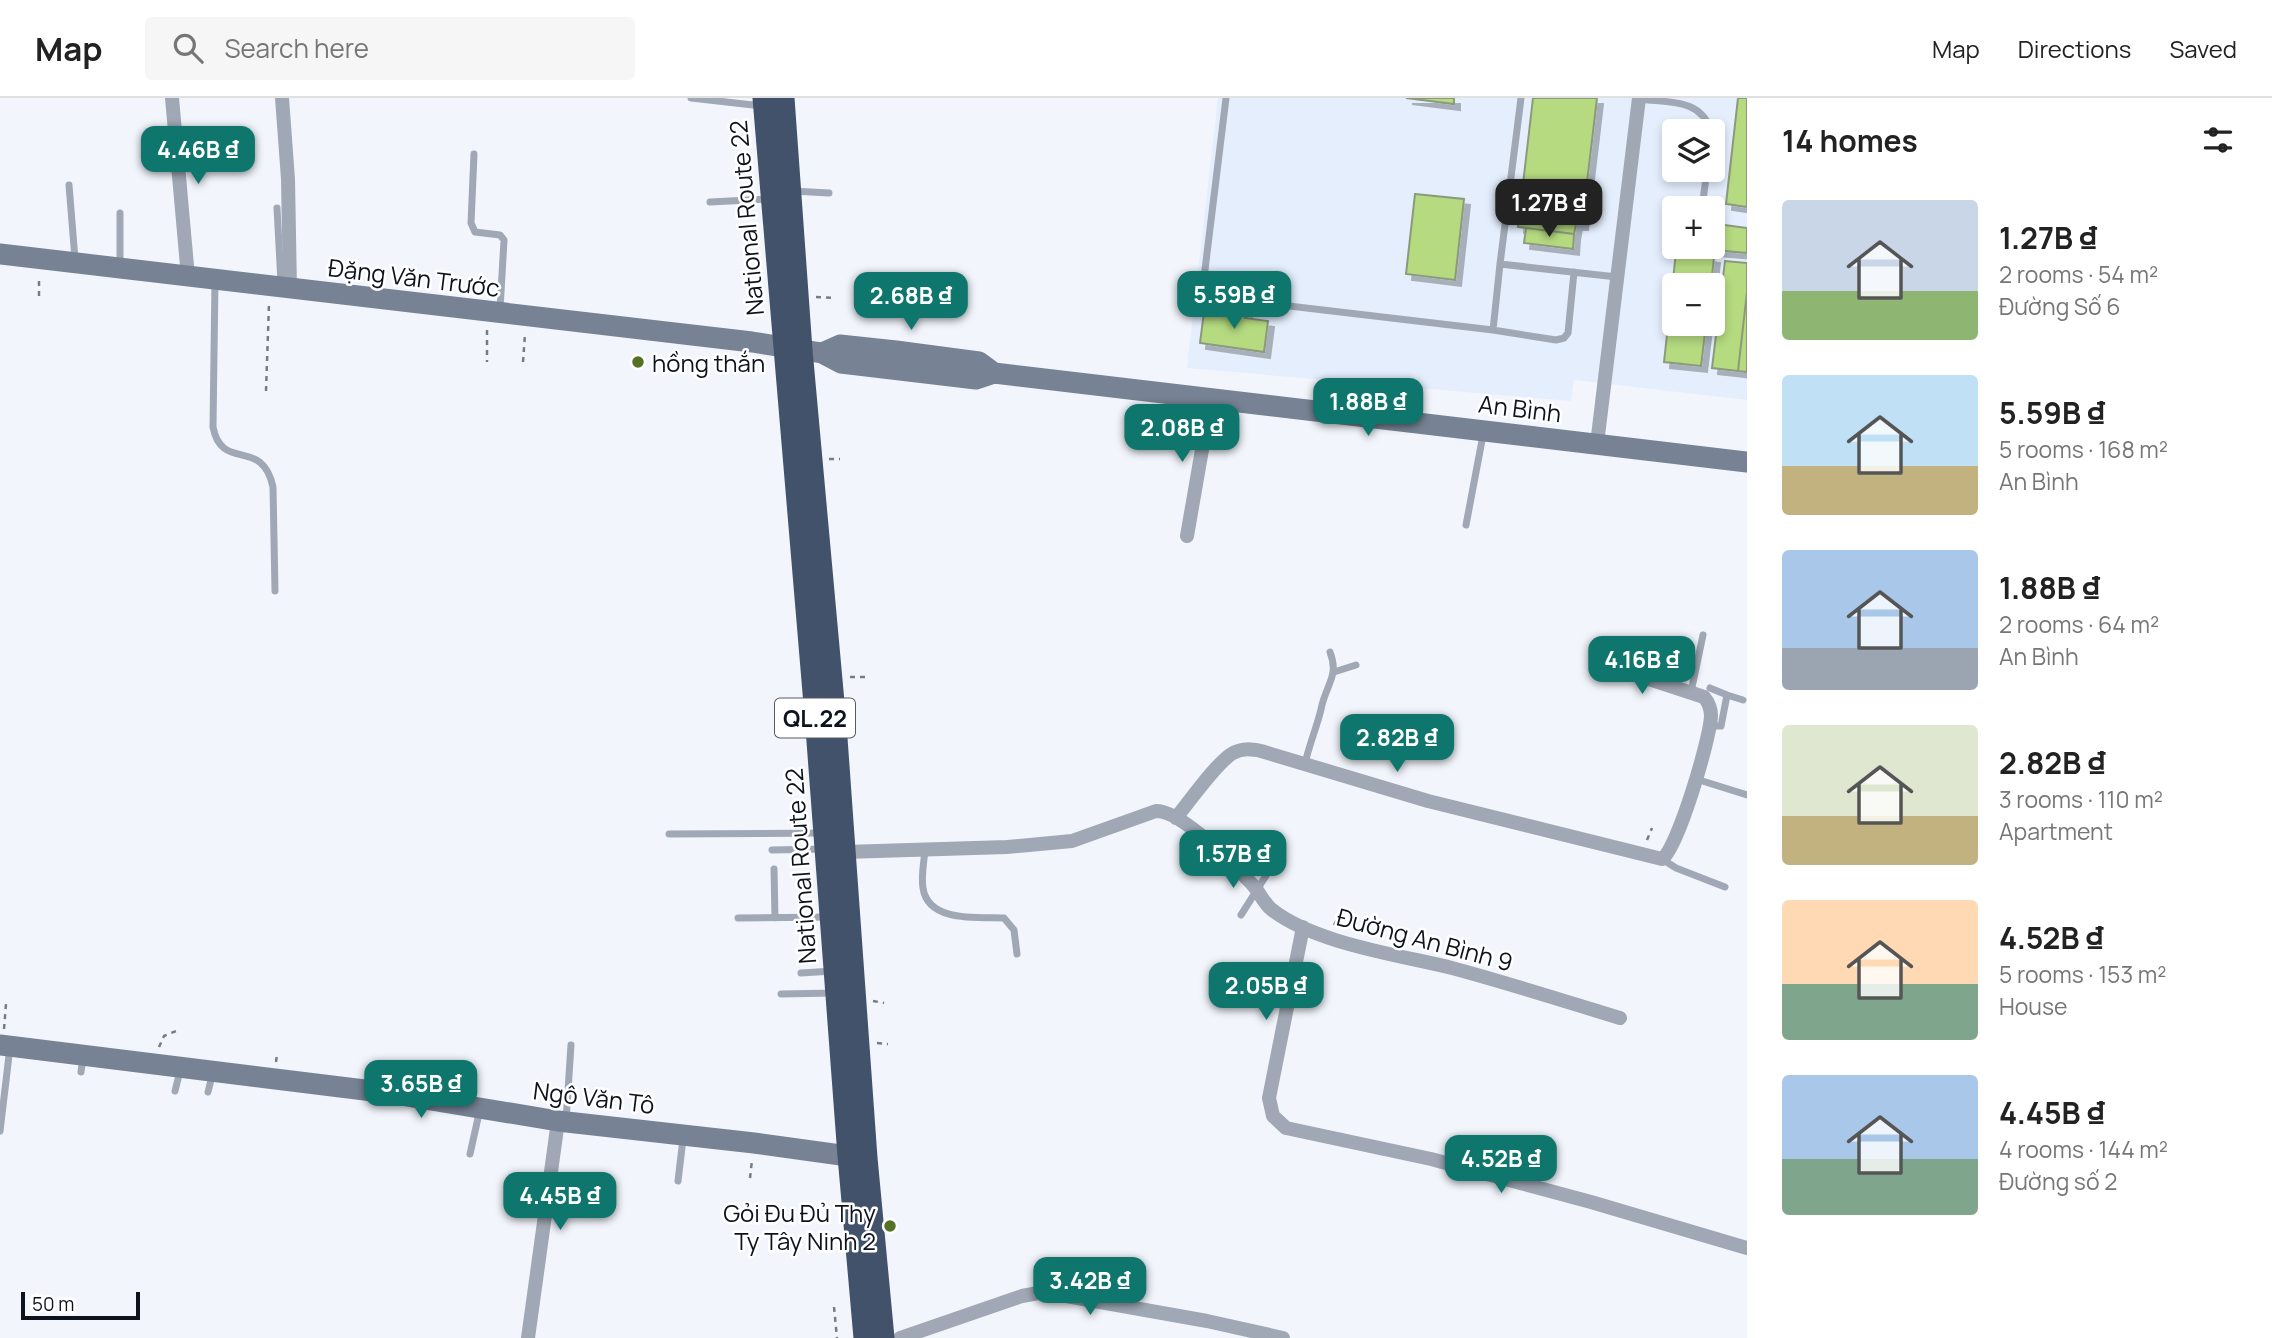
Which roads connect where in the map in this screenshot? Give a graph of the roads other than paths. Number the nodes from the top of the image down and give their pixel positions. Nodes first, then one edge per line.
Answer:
1 (172, 98) edge
2 (282, 98) edge
3 (691, 98) edge
4 (784, 98) edge
5 (1226, 98) edge
6 (1521, 98) edge
7 (1639, 99) edge
8 (763, 102) edge
9 (1706, 119) edge
10 (474, 154) dead end
11 (69, 185) dead end
12 (828, 193) dead end
13 (781, 195) junction
14 (710, 202) dead end
15 (277, 208) dead end
16 (120, 214) dead end
17 (0, 254) edge
18 (75, 263) junction
19 (1500, 264) junction
20 (120, 268) junction
21 (1574, 272) junction
22 (188, 277) junction
23 (1618, 277) junction
24 (215, 280) junction
25 (280, 288) junction
26 (493, 313) junction
27 (1493, 330) junction
28 (802, 350) junction
29 (1211, 398) junction
30 (1483, 431) junction
31 (1597, 444) junction
32 (1747, 462) edge
33 (1465, 525) dead end
34 (1187, 536) dead end
35 (275, 591) dead end
36 (1703, 635) dead end
37 (1330, 652) dead end
38 (1634, 653) dead end
39 (1356, 665) dead end
40 (1334, 671) junction
41 (1710, 688) dead end
42 (1691, 692) junction
43 (1727, 695) junction
44 (1743, 700) dead end
45 (1710, 726) junction
46 (1305, 764) junction
47 (1696, 779) junction
48 (1747, 796) edge
49 (1176, 818) junction
50 (669, 834) dead end
51 (831, 845) junction
52 (925, 849) junction
53 (772, 850) dead end
54 (1662, 859) junction
55 (1273, 863) dead end
56 (774, 869) dead end
57 (1725, 887) dead end
58 (1257, 890) junction
59 (1241, 915) dead end
60 (829, 917) junction
61 (738, 918) dead end
62 (775, 918) junction
63 (1303, 927) junction
64 (1017, 954) dead end
65 (834, 971) junction
66 (801, 973) dead end
67 (835, 993) junction
68 (780, 994) dead end
69 (1620, 1018) dead end
70 (571, 1045) dead end
71 (4, 1046) edge
72 (180, 1067) junction
73 (175, 1091) dead end
74 (480, 1108) junction
75 (562, 1121) junction
76 (0, 1131) edge
77 (684, 1135) junction
78 (470, 1154) dead end
79 (848, 1156) junction
80 (678, 1181) dead end
81 (1747, 1248) edge
82 (528, 1338) edge
83 (864, 1338) edge
84 (884, 1338) edge
85 (900, 1338) edge
86 (1283, 1338) edge

1 - 22 street
2 - 25 street
3 - 8 lane
4 - 13 highway, National Route 22 / QL.22
5 - 27 lane
6 - 19 lane
7 - 9 lane
7 - 23 street
8 - 13 highway, National Route 22 / QL.22
10 - 26 lane
11 - 18 lane
12 - 13 lane
13 - 14 lane
13 - 28 highway, National Route 22 / QL.22
15 - 25 lane
16 - 20 lane
17 - 18 main road, Đặng Văn Trước
18 - 20 main road, Đặng Văn Trước
19 - 21 lane
19 - 27 lane
20 - 22 main road, Đặng Văn Trước
21 - 23 lane
21 - 27 lane
22 - 24 main road, Đặng Văn Trước
23 - 31 street
24 - 25 main road, Đặng Văn Trước
24 - 35 lane
25 - 26 main road, Đặng Văn Trước
26 - 28 main road, Đặng Văn Trước
28 - 29 main road, An Bình
28 - 51 highway, National Route 22 / QL.22
29 - 30 main road, An Bình
29 - 34 street
30 - 31 main road, An Bình
30 - 33 lane
31 - 32 main road, An Bình
36 - 42 lane
37 - 40 lane
38 - 42 street
39 - 40 lane
40 - 46 lane
41 - 43 lane
42 - 45 street
43 - 44 lane
43 - 45 lane
45 - 47 street
46 - 49 street
46 - 54 street
47 - 48 lane
47 - 54 street
49 - 52 street
49 - 58 street, Đường An Bình 9
50 - 51 lane
51 - 52 street
51 - 53 lane
51 - 60 highway, National Route 22 / QL.22
51 - 84 highway, National Route 22 / QL.22
52 - 64 lane
54 - 57 lane
55 - 58 lane
56 - 62 lane
58 - 59 lane
58 - 63 street, Đường An Bình 9
60 - 62 lane
60 - 65 highway, National Route 22 / QL.22
61 - 62 lane
63 - 69 street, Đường An Bình 9
63 - 81 street
65 - 66 lane
65 - 67 highway, National Route 22 / QL.22
67 - 68 lane
67 - 79 highway, National Route 22 / QL.22
70 - 75 lane
71 - 72 main road, Ngô Văn Tô
71 - 76 lane
72 - 73 lane
72 - 74 main road, Ngô Văn Tô
74 - 75 main road, Ngô Văn Tô
74 - 78 lane
75 - 77 main road, Ngô Văn Tô
75 - 82 street
77 - 79 main road, Ngô Văn Tô
77 - 80 lane
79 - 83 highway, National Route 22 / QL.22
85 - 86 street

